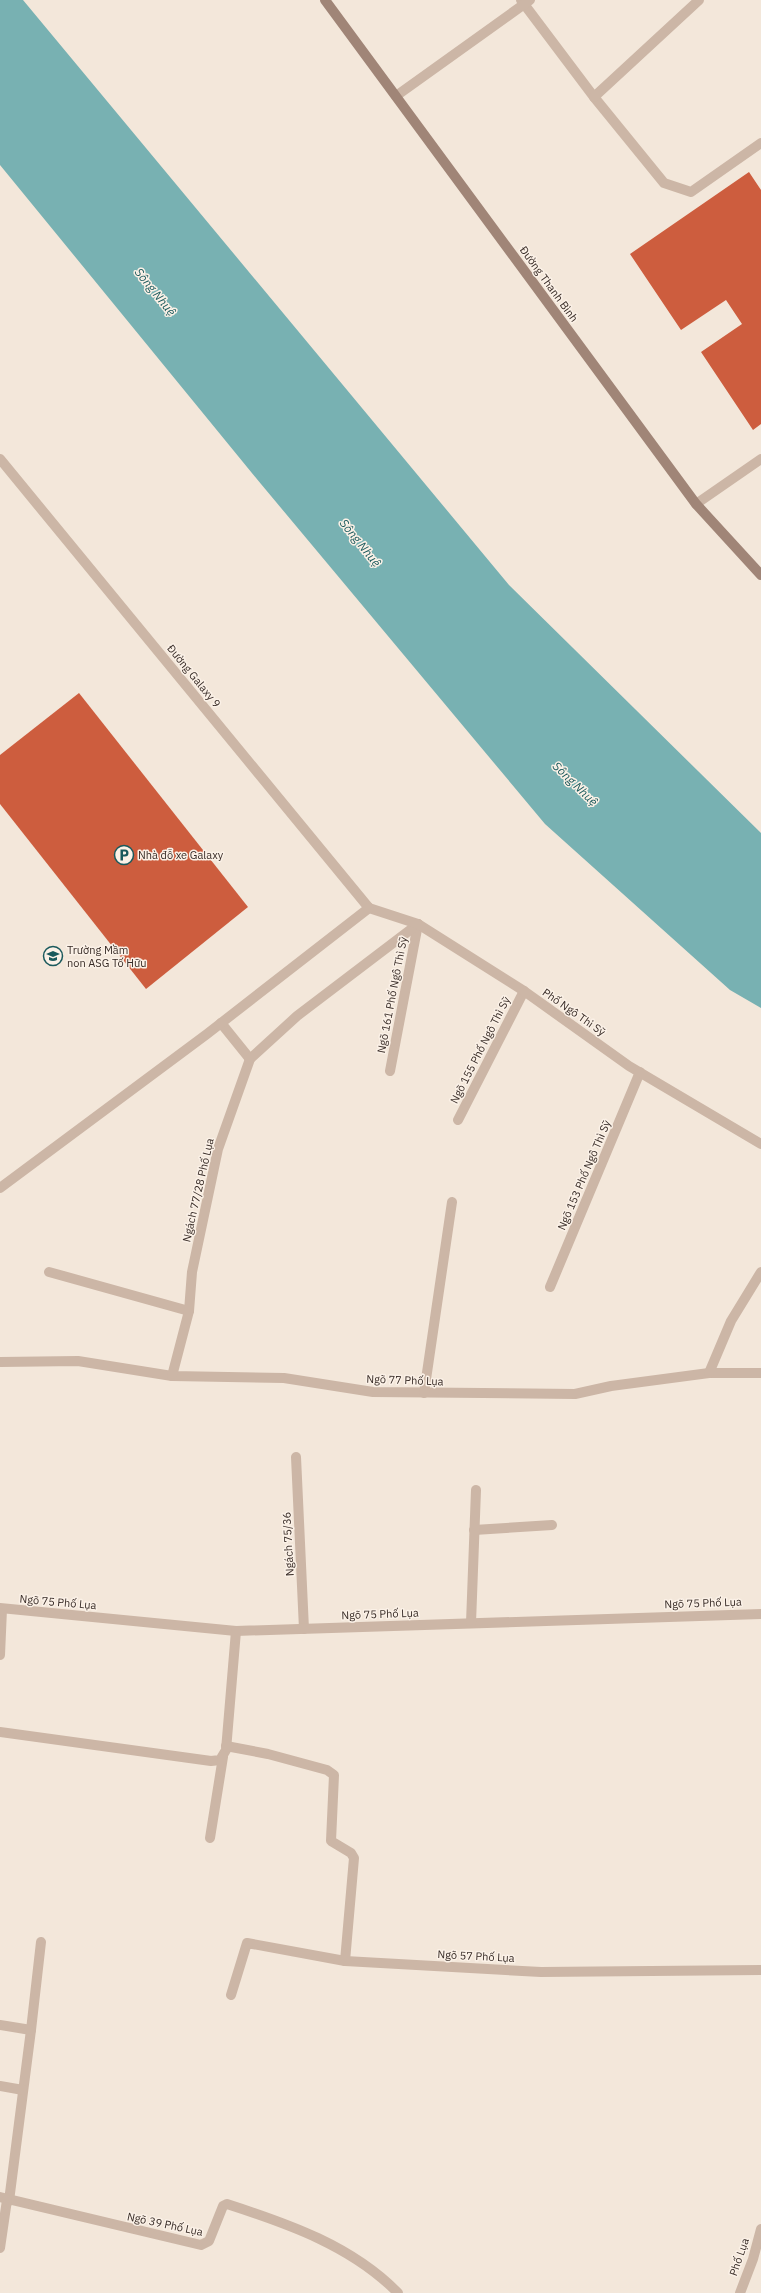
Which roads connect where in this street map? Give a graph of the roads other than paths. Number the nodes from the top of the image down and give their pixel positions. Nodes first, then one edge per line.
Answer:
1 (325, 0) edge
2 (699, 0) edge
3 (525, 2) edge
4 (396, 96) junction
5 (594, 97) junction
6 (761, 143) edge
7 (0, 459) edge
8 (761, 459) edge
9 (696, 504) junction
10 (761, 575) edge
11 (369, 908) junction
12 (418, 924) junction
13 (524, 991) junction
14 (221, 1023) junction
15 (250, 1059) junction
16 (390, 1071) dead end
17 (640, 1072) junction
18 (458, 1120) dead end
19 (761, 1144) edge
20 (0, 1188) edge
21 (452, 1202) dead end
22 (48, 1272) dead end
23 (761, 1272) edge
24 (550, 1287) dead end
25 (189, 1311) junction
26 (0, 1362) edge
27 (710, 1373) junction
28 (761, 1373) edge
29 (172, 1376) junction
30 (424, 1393) junction
31 (296, 1457) dead end
32 (476, 1490) dead end
33 (552, 1525) dead end
34 (474, 1530) junction
35 (1, 1608) edge
36 (761, 1614) edge
37 (471, 1623) junction
38 (304, 1629) junction
39 (236, 1631) junction
40 (0, 1655) edge
41 (0, 1732) edge
42 (226, 1746) junction
43 (223, 1757) junction
44 (210, 1838) dead end
45 (41, 1942) dead end
46 (345, 1961) junction
47 (761, 1970) edge
48 (231, 1995) dead end
49 (0, 2025) edge
50 (31, 2030) junction
51 (0, 2086) edge
52 (23, 2090) junction
53 (5, 2199) edge
54 (761, 2229) edge
55 (0, 2248) edge
56 (398, 2293) edge
57 (740, 2293) edge

1 - 4 street, Đường Thanh Bình
2 - 5 street
3 - 4 street
3 - 5 street
4 - 9 street, Đường Thanh Bình
5 - 6 street
7 - 11 street, Đường Galaxy 9
8 - 9 street
9 - 10 street, Đường Thanh Bình
11 - 12 street, Phố Ngô Thì Sỹ
11 - 14 street
12 - 13 street, Phố Ngô Thì Sỹ
12 - 15 street, Ngách 77/28 Phố Lụa
12 - 16 street, Ngõ 161 Phố Ngô Thì Sỹ
13 - 17 street, Phố Ngô Thì Sỹ
13 - 18 street, Ngõ 155 Phố Ngô Thì Sỹ
14 - 15 street
14 - 20 street
15 - 25 street, Ngách 77/28 Phố Lụa
17 - 19 street, Phố Ngô Thì Sỹ
17 - 24 street, Ngõ 153 Phố Ngô Thì Sỹ
21 - 30 street
22 - 25 street
23 - 27 street
25 - 29 street, Ngách 77/28 Phố Lụa
26 - 29 street, Ngõ 77 Phố Lụa
27 - 28 street, Ngõ 77 Phố Lụa
27 - 30 street, Ngõ 77 Phố Lụa
29 - 30 street, Ngõ 77 Phố Lụa
31 - 38 street, Ngách 75/36
32 - 34 street
33 - 34 street
34 - 37 street
35 - 39 street, Ngõ 75 Phố Lụa
35 - 40 street
36 - 37 street, Ngõ 75 Phố Lụa
37 - 38 street, Ngõ 75 Phố Lụa
38 - 39 street, Ngõ 75 Phố Lụa
39 - 42 street
41 - 43 street
42 - 43 street
42 - 46 street
43 - 44 street
45 - 50 street
46 - 47 street, Ngõ 57 Phố Lụa
46 - 48 street, Ngõ 57 Phố Lụa
49 - 50 street
50 - 52 street
51 - 52 street
52 - 53 street
53 - 55 street
53 - 56 street, Ngõ 39 Phố Lụa
54 - 57 street, Phố Lụa

